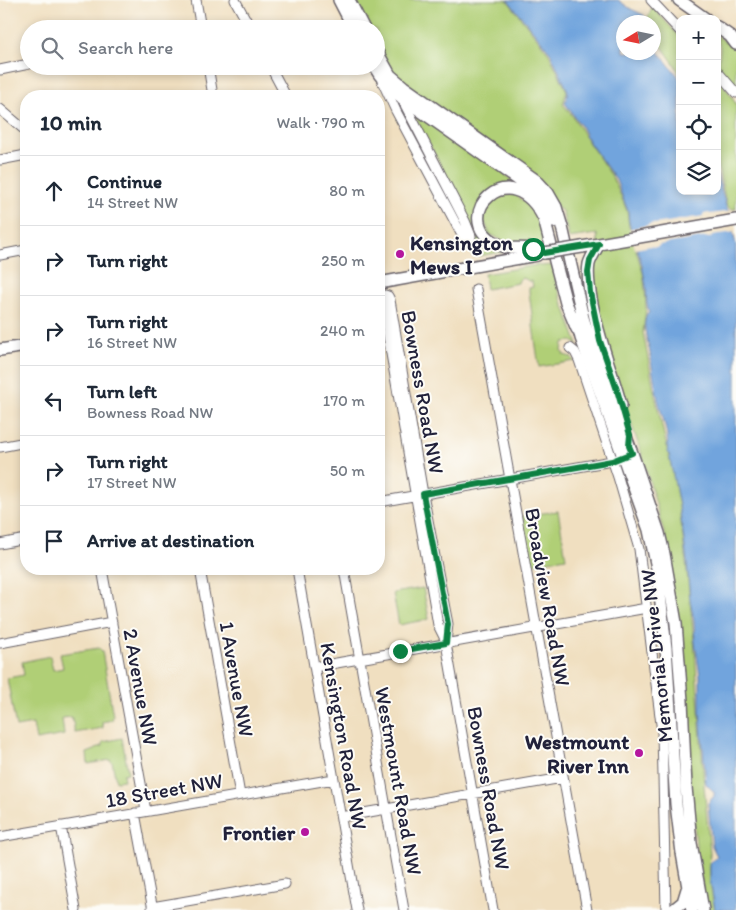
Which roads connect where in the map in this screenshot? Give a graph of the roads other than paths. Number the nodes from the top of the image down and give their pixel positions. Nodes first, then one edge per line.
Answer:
1 (196, 0) edge
2 (234, 0) edge
3 (338, 0) edge
4 (349, 0) edge
5 (651, 0) edge
6 (683, 3) edge
7 (694, 15) edge
8 (700, 15) edge
9 (199, 20) edge
10 (245, 20) edge
11 (349, 20) edge
12 (359, 20) edge
13 (721, 24) edge
14 (676, 27) edge
15 (721, 30) edge
16 (734, 38) edge
17 (20, 66) edge
18 (385, 66) edge
19 (0, 70) edge
20 (210, 75) edge
21 (275, 75) edge
22 (378, 75) edge
23 (380, 75) edge
24 (390, 75) junction
25 (721, 76) edge
26 (212, 90) edge
27 (283, 90) edge
28 (736, 94) edge
29 (401, 97) junction
30 (0, 109) edge
31 (20, 126) edge
32 (20, 156) edge
33 (0, 160) edge
34 (736, 220) edge
35 (599, 244) junction
36 (20, 251) edge
37 (544, 253) junction
38 (0, 255) edge
39 (385, 282) edge
40 (476, 290) dead end
41 (385, 320) edge
42 (581, 338) junction
43 (20, 347) edge
44 (570, 348) dead end
45 (0, 350) edge
46 (20, 443) edge
47 (0, 447) edge
48 (628, 452) junction
49 (612, 461) junction
50 (510, 479) junction
51 (419, 495) junction
52 (385, 501) edge
53 (20, 540) edge
54 (0, 544) edge
55 (103, 575) edge
56 (201, 575) edge
57 (298, 575) edge
58 (345, 575) edge
59 (647, 608) junction
60 (112, 622) junction
61 (536, 628) junction
62 (0, 643) edge
63 (446, 643) junction
64 (360, 659) junction
65 (314, 667) junction
66 (562, 778) junction
67 (334, 779) junction
68 (472, 794) junction
69 (240, 795) junction
70 (386, 809) junction
71 (146, 811) junction
72 (135, 813) junction
73 (341, 817) junction
74 (61, 826) junction
75 (0, 837) edge
76 (285, 884) dead end
77 (693, 885) junction
78 (152, 908) edge
79 (76, 910) edge
80 (357, 910) edge
81 (404, 910) edge
82 (493, 910) edge
83 (587, 910) edge
84 (666, 910) edge
85 (673, 910) edge
86 (692, 910) edge
87 (703, 910) edge

1 - 9 street
2 - 10 street
3 - 11 main road
4 - 12 main road
5 - 14 street
6 - 7 main road
6 - 8 main road
13 - 16 main road
15 - 16 main road
17 - 19 street
18 - 24 main road, Memorial Drive NW
20 - 26 street
21 - 27 street
22 - 29 street, Memorial Drive NW
23 - 29 main road, Memorial Drive NW
24 - 29 street, Memorial Drive NW
24 - 48 main road, Memorial Drive NW
25 - 28 street
29 - 42 main road, Memorial Drive NW
30 - 31 street
32 - 33 street
34 - 35 main road
35 - 37 main road, bridge
35 - 48 main road
36 - 38 street
37 - 39 main road
37 - 42 main road
40 - 50 street, Broadview Road NW
41 - 51 street, Bowness Road NW
42 - 48 main road, Memorial Drive NW
43 - 45 main road
44 - 49 street
46 - 47 street
48 - 49 street
48 - 77 main road, Memorial Drive NW
49 - 50 street
49 - 59 street
50 - 51 street
50 - 61 street, Broadview Road NW
51 - 52 street
51 - 63 street, Bowness Road NW
53 - 54 street
55 - 60 street, 2 Avenue NW
56 - 69 street, 1 Avenue NW
57 - 65 street, Kensington Road NW
58 - 64 street, Westmount Road NW
59 - 61 street
59 - 84 street
60 - 62 street
60 - 71 street, 2 Avenue NW
61 - 63 street
61 - 66 street, Broadview Road NW
63 - 64 street
63 - 68 street, Bowness Road NW
64 - 65 street
64 - 70 street, Westmount Road NW
65 - 67 street, Kensington Road NW
66 - 68 street
66 - 83 street, Broadview Road NW
67 - 69 street, 18 Street NW
67 - 73 street, Kensington Road NW
68 - 70 street
68 - 82 street, Bowness Road NW
69 - 71 street, 18 Street NW
70 - 73 street
70 - 81 street, Westmount Road NW
71 - 72 street, 18 Street NW
72 - 74 street, 18 Street NW
72 - 78 street
73 - 80 street, Kensington Road NW
74 - 75 street, 18 Street NW
74 - 79 street
76 - 78 street
77 - 85 main road
77 - 86 main road, Memorial Drive NW
77 - 87 main road, Memorial Drive NW

